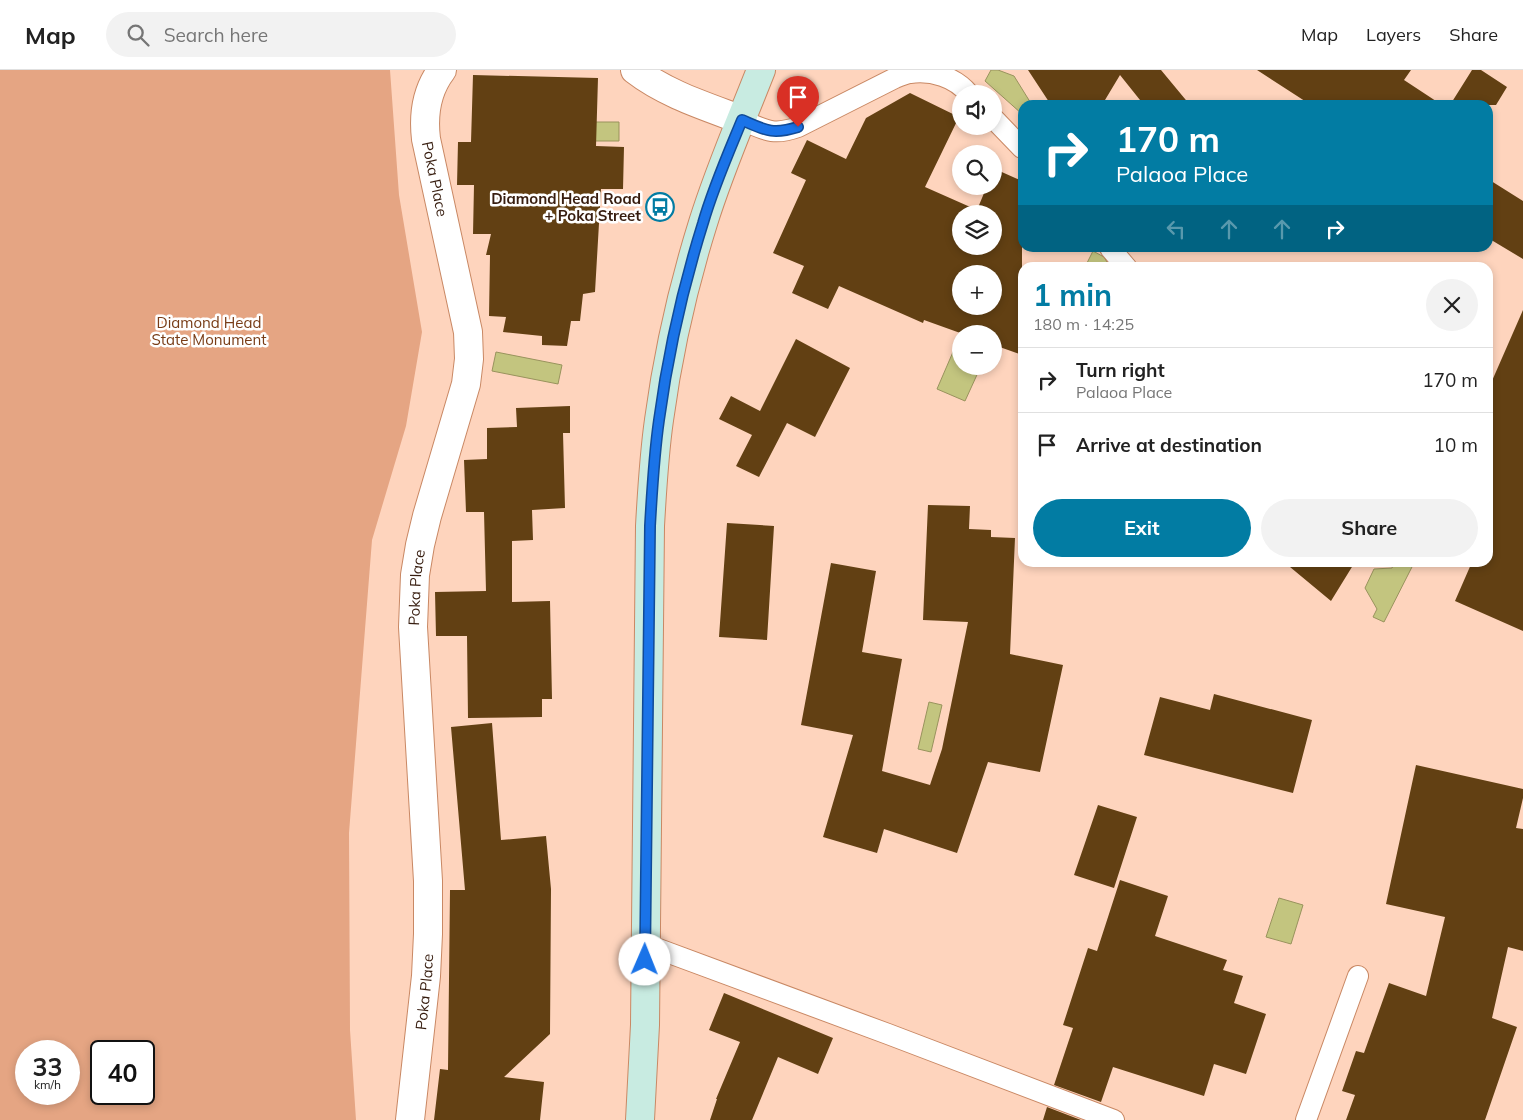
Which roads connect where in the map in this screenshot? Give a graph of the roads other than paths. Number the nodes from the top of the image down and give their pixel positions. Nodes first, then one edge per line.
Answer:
1 (442, 70) edge
2 (635, 70) edge
3 (761, 70) edge
4 (960, 85) edge
5 (742, 120) junction
6 (1002, 127) edge
7 (1018, 144) edge
8 (1113, 252) edge
9 (1122, 262) edge
10 (645, 944) junction
11 (1358, 976) dead end
12 (410, 1120) edge
13 (640, 1120) edge
14 (1114, 1120) edge
15 (1306, 1120) edge

1 - 12 street, Poka Place
2 - 5 street
3 - 5 street
4 - 5 lane
5 - 10 street
6 - 7 lane
8 - 9 lane
10 - 13 street
10 - 14 lane
11 - 15 lane

